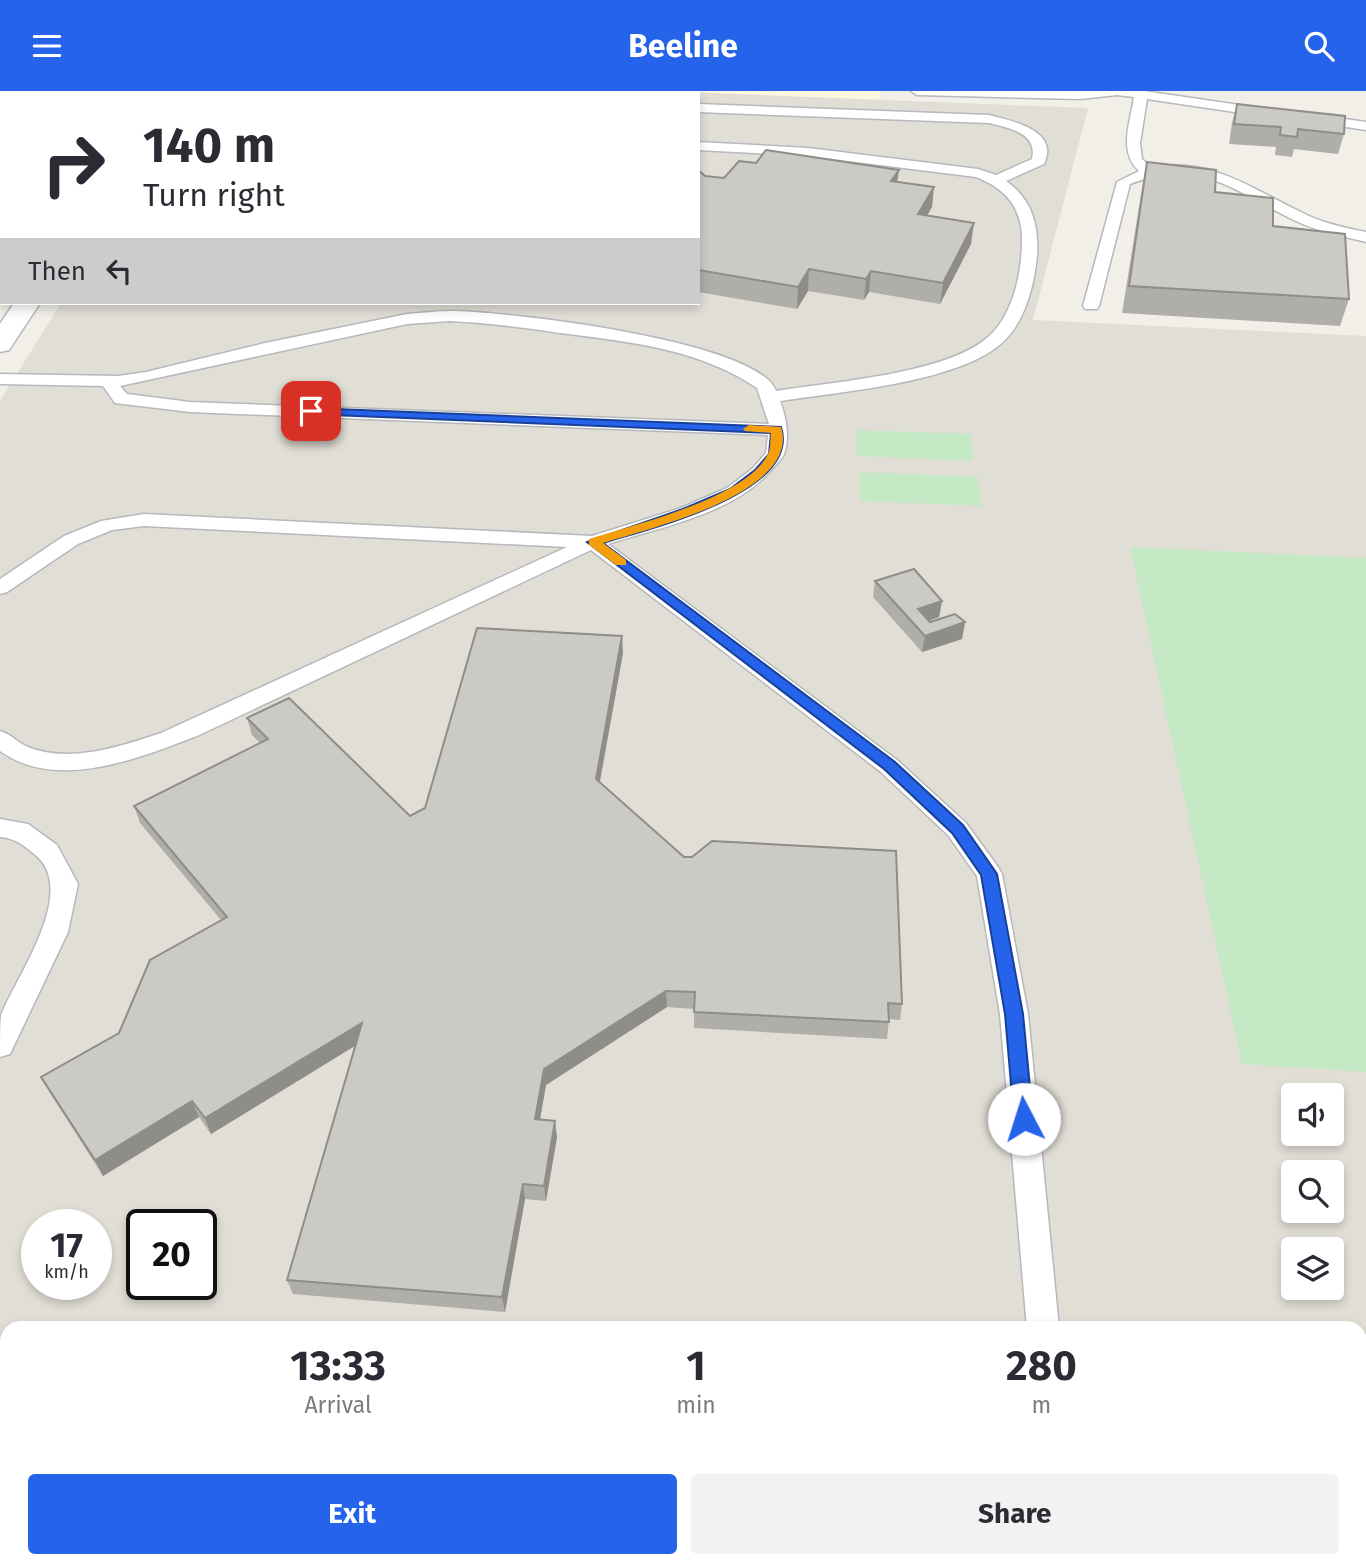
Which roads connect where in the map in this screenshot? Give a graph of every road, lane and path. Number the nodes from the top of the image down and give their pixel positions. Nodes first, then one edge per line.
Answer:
1 (917, 91) edge
2 (1117, 91) edge
3 (1142, 96) junction
4 (700, 107) edge
5 (1276, 114) edge
6 (1302, 117) edge
7 (1366, 126) edge
8 (700, 146) edge
9 (1148, 172) junction
10 (998, 179) junction
11 (1366, 237) edge
12 (26, 305) edge
13 (1091, 306) dead end
14 (0, 344) edge
15 (0, 379) edge
16 (108, 381) junction
17 (770, 397) junction
18 (777, 430) junction
19 (593, 542) junction
20 (0, 588) edge
21 (0, 739) edge
22 (0, 828) edge
23 (0, 1046) edge
24 (1042, 1321) edge

1 - 2 lane
2 - 3 lane
3 - 5 lane
3 - 9 lane
4 - 10 lane
6 - 7 lane
8 - 10 lane
9 - 11 lane
9 - 13 lane
10 - 17 lane
12 - 14 street
15 - 16 lane
16 - 17 lane
16 - 18 lane
17 - 18 lane
18 - 19 lane
19 - 20 lane
19 - 21 lane
19 - 24 lane
22 - 23 lane

